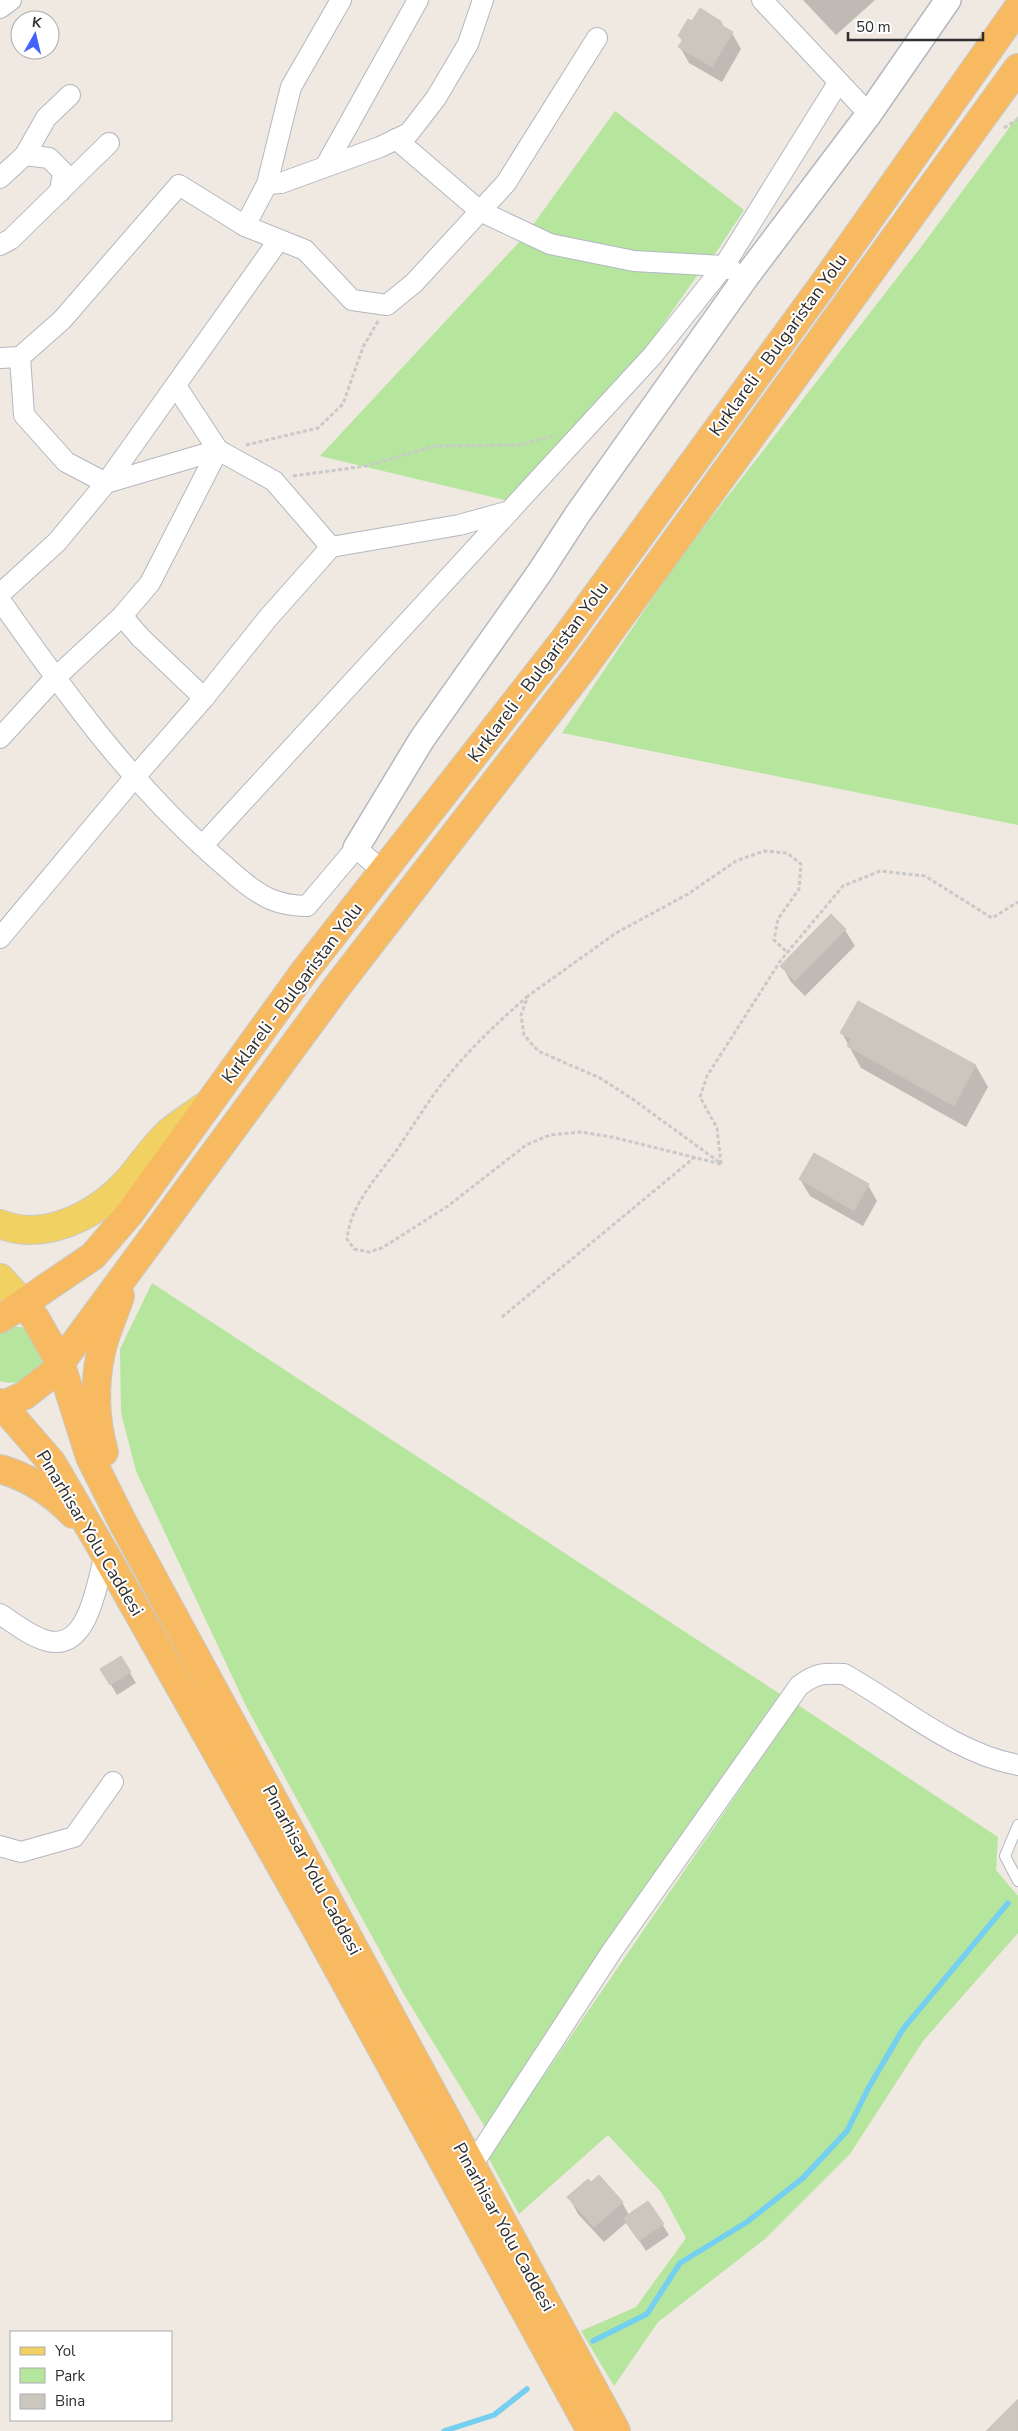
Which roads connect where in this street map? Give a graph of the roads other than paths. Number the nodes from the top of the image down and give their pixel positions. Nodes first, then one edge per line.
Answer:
1 (12, 0) edge
2 (341, 0) edge
3 (418, 0) edge
4 (483, 0) edge
5 (762, 0) edge
6 (948, 0) edge
7 (0, 8) edge
8 (1018, 8) edge
9 (597, 38) dead end
10 (1018, 68) edge
11 (838, 83) junction
12 (70, 95) dead end
13 (869, 114) junction
14 (396, 139) junction
15 (109, 143) dead end
16 (26, 156) junction
17 (326, 165) junction
18 (0, 178) edge
19 (267, 184) junction
20 (60, 192) junction
21 (480, 211) junction
22 (245, 226) junction
23 (278, 240) junction
24 (0, 245) edge
25 (724, 266) junction
26 (746, 277) junction
27 (20, 356) junction
28 (0, 358) edge
29 (176, 386) junction
30 (218, 450) junction
31 (106, 482) junction
32 (512, 510) junction
33 (331, 547) junction
34 (0, 594) edge
35 (0, 600) edge
36 (122, 616) junction
37 (55, 678) junction
38 (204, 698) junction
39 (3, 727) edge
40 (134, 778) junction
41 (202, 846) junction
42 (356, 848) junction
43 (384, 872) junction
44 (2, 929) edge
45 (210, 1102) junction
46 (0, 1224) edge
47 (128, 1268) junction
48 (0, 1278) edge
49 (24, 1304) junction
50 (0, 1319) edge
51 (60, 1362) junction
52 (1, 1405) edge
53 (0, 1469) edge
54 (123, 1523) junction
55 (106, 1554) junction
56 (0, 1614) edge
57 (1018, 1765) edge
58 (114, 1782) dead end
59 (1018, 1825) edge
60 (0, 1846) edge
61 (1018, 1881) edge
62 (471, 2167) junction
63 (591, 2431) edge
64 (616, 2431) edge

1 - 7 street
2 - 19 street
3 - 17 street
4 - 14 street
5 - 11 street
6 - 13 street
8 - 43 highway, Kırklareli - Bulgaristan Yolu
9 - 21 street
10 - 47 highway, Kırklareli - Bulgaristan Yolu
11 - 13 street
11 - 25 street
12 - 16 street
13 - 26 street
14 - 17 street
14 - 21 street
15 - 20 street
16 - 18 street
16 - 20 street
17 - 19 street
19 - 22 street
20 - 24 street
21 - 23 street
21 - 25 street
22 - 23 street
22 - 27 street
23 - 29 street
25 - 26 street
25 - 32 street
26 - 42 street
27 - 28 street
27 - 31 street
29 - 30 street
29 - 31 street
30 - 31 street
30 - 33 street
30 - 36 street
31 - 34 street
32 - 33 street
32 - 41 street
33 - 38 street
35 - 37 street
36 - 37 street
36 - 38 street
37 - 39 street
37 - 40 street
38 - 40 street
40 - 41 street
40 - 44 street
41 - 42 street
42 - 43 street
43 - 45 highway, Kırklareli - Bulgaristan Yolu
45 - 46 main road
45 - 49 highway, Kırklareli - Bulgaristan Yolu
47 - 51 highway, Kırklareli - Bulgaristan Yolu
47 - 54 highway
48 - 49 main road
49 - 50 highway, Kırklareli - Bulgaristan Yolu
49 - 51 highway, Pınarhisar Yolu Caddesi
51 - 52 highway, Kırklareli - Bulgaristan Yolu
51 - 54 highway, Pınarhisar Yolu Caddesi
52 - 55 highway, Pınarhisar Yolu Caddesi
53 - 55 highway
54 - 62 highway, Pınarhisar Yolu Caddesi
55 - 56 street
55 - 63 highway, Pınarhisar Yolu Caddesi
57 - 62 street
58 - 60 street
59 - 61 lane
62 - 64 highway, Pınarhisar Yolu Caddesi

